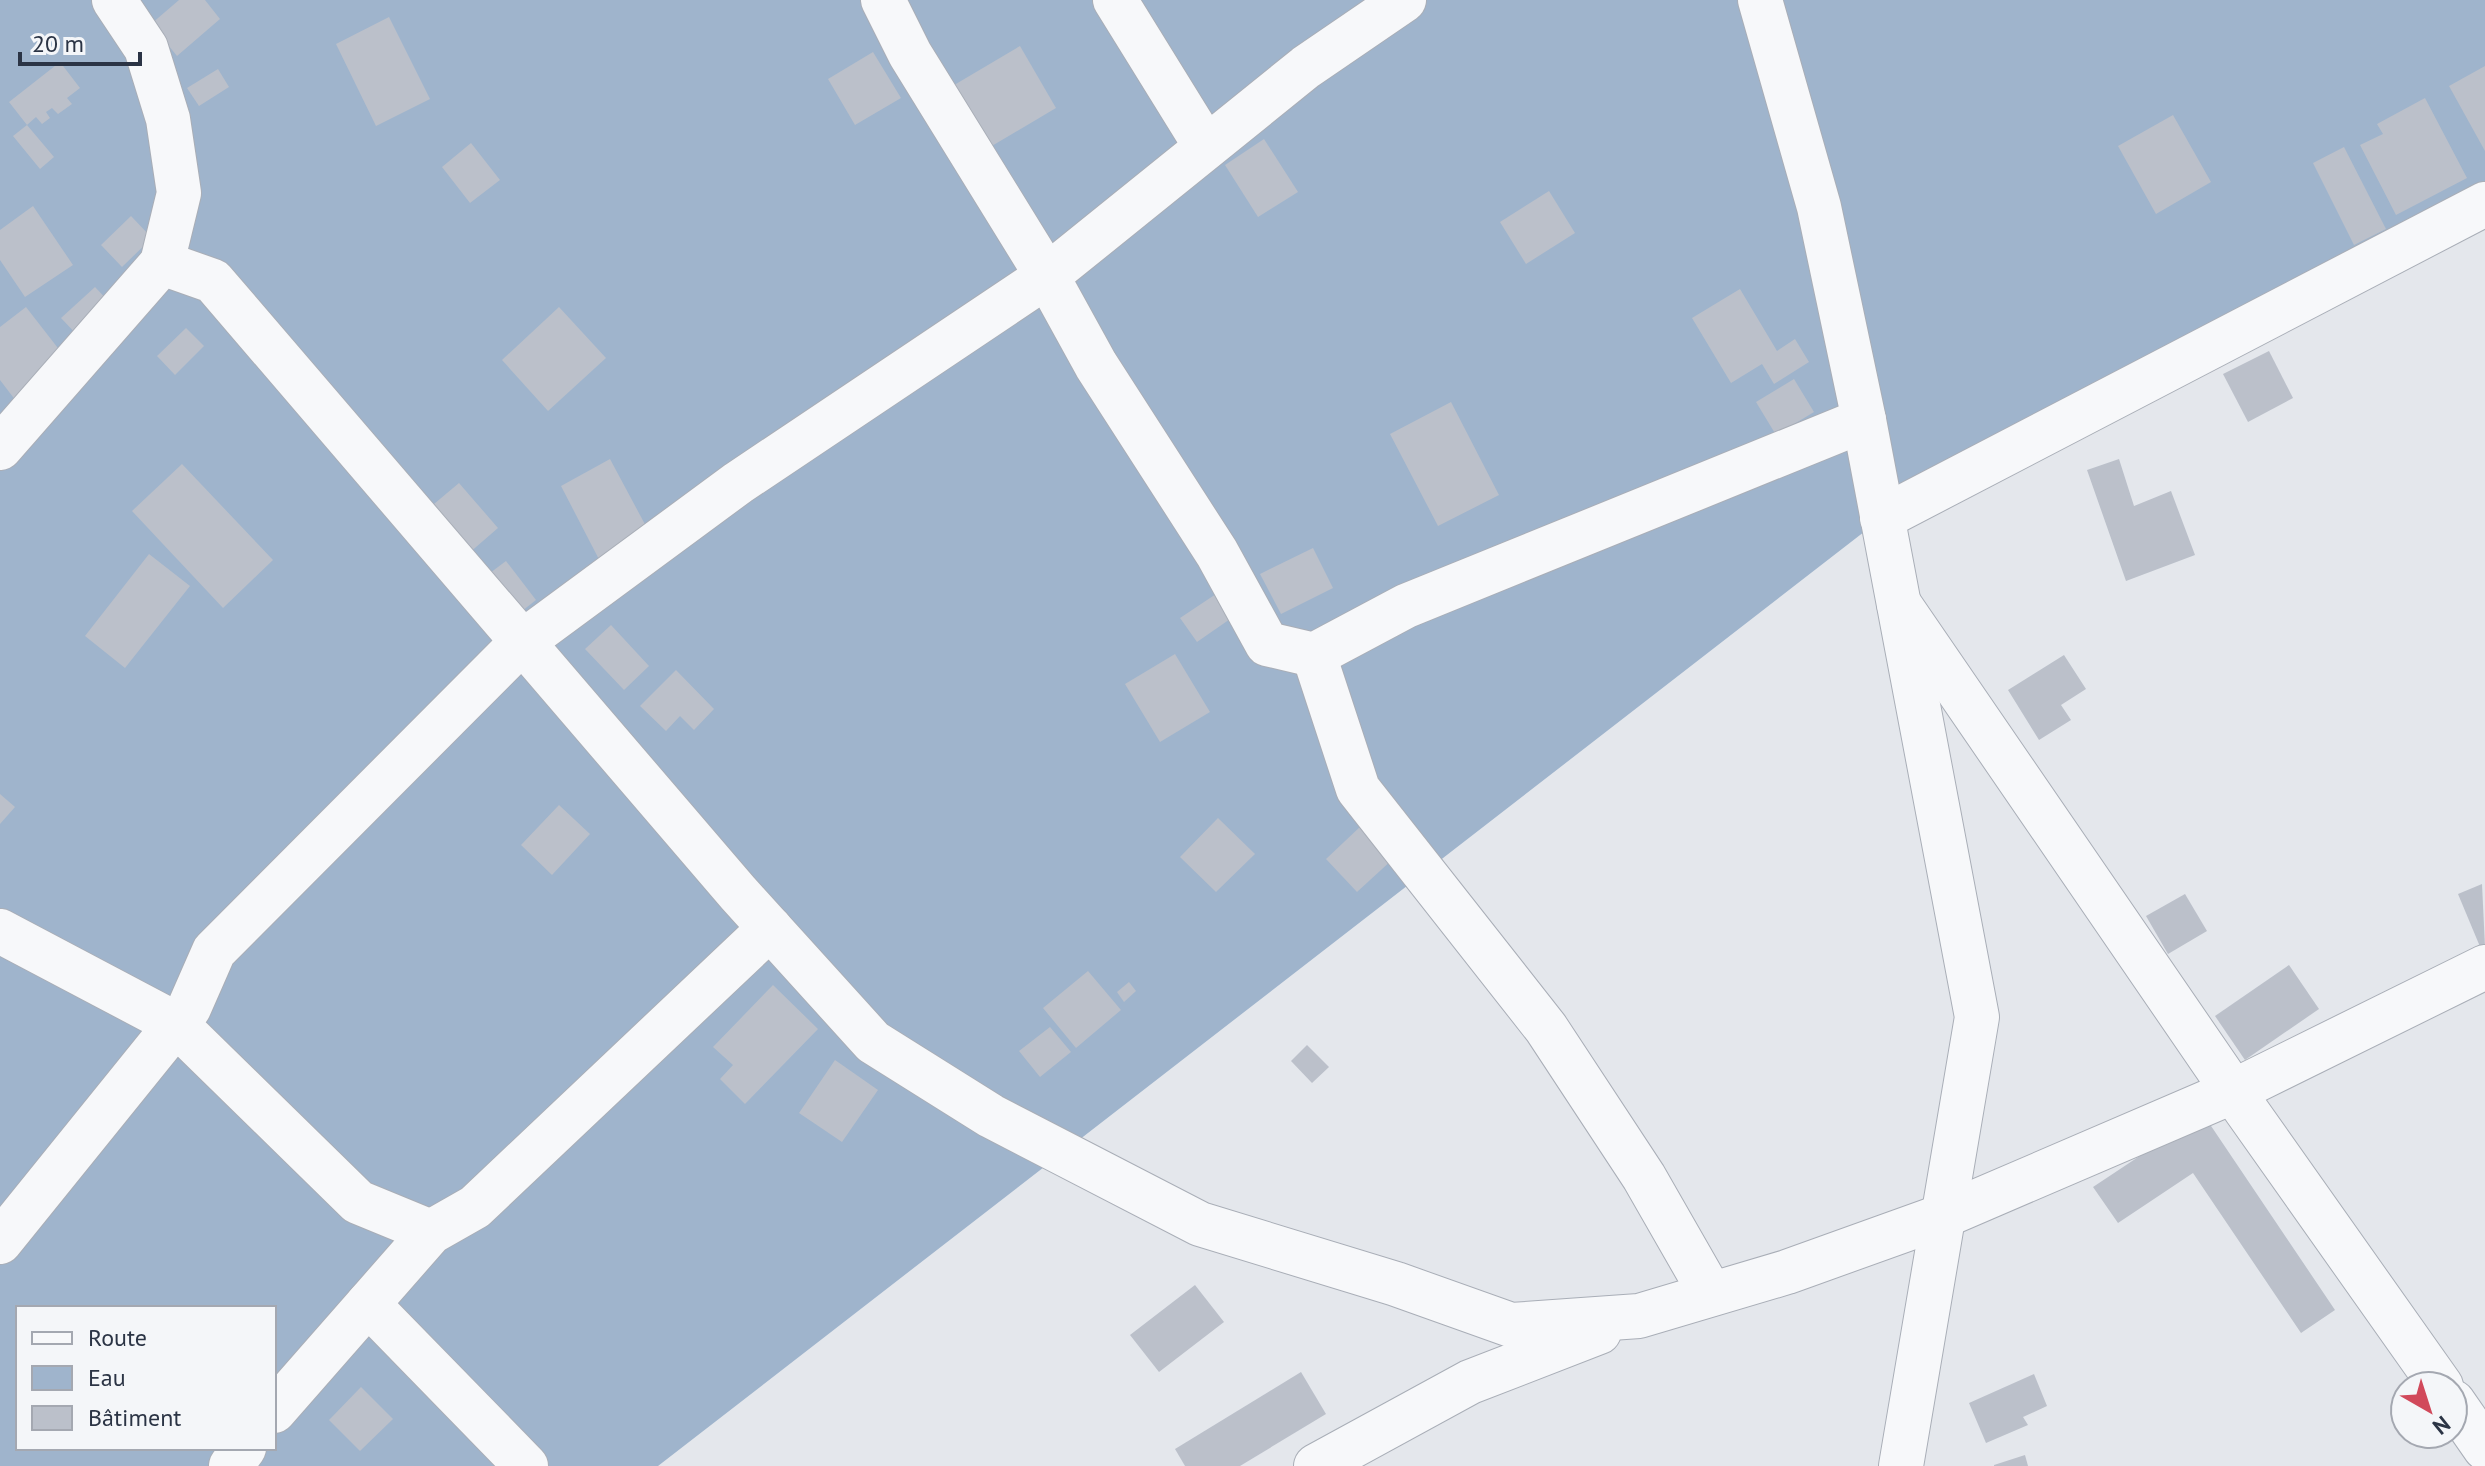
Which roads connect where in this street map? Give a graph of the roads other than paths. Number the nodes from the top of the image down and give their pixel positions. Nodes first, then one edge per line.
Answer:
1 (114, 0) edge
2 (883, 0) edge
3 (1115, 0) edge
4 (1404, 0) edge
5 (1760, 0) edge
6 (1206, 147) junction
7 (2485, 204) edge
8 (162, 263) junction
9 (1047, 276) junction
10 (1864, 420) junction
11 (0, 448) edge
12 (1882, 518) junction
13 (1899, 604) junction
14 (521, 643) junction
15 (1314, 655) junction
16 (770, 928) junction
17 (0, 931) edge
18 (2485, 967) edge
19 (176, 1024) junction
20 (2234, 1091) junction
21 (1943, 1216) junction
22 (431, 1232) junction
23 (0, 1242) edge
24 (1711, 1294) junction
25 (368, 1304) junction
26 (1639, 1316) junction
27 (2430, 1370) edge
28 (276, 1409) edge
29 (2469, 1425) edge
30 (2485, 1448) edge
31 (526, 1466) edge
32 (1316, 1466) edge
33 (1901, 1466) edge

1 - 8 street
2 - 9 street
3 - 6 street
4 - 6 street
5 - 10 street
6 - 9 street
7 - 12 street
8 - 11 street
8 - 14 street
9 - 14 street
9 - 15 street
10 - 12 street
10 - 15 street
12 - 13 street
13 - 20 street
13 - 21 street
14 - 16 street
14 - 19 street
15 - 24 street
16 - 22 street
16 - 26 street
17 - 19 street
18 - 20 street
19 - 22 street
19 - 23 street
20 - 21 street
20 - 27 street
21 - 24 street
21 - 33 street
22 - 25 street
24 - 26 street
25 - 28 street
25 - 31 street
26 - 32 street
29 - 30 street

